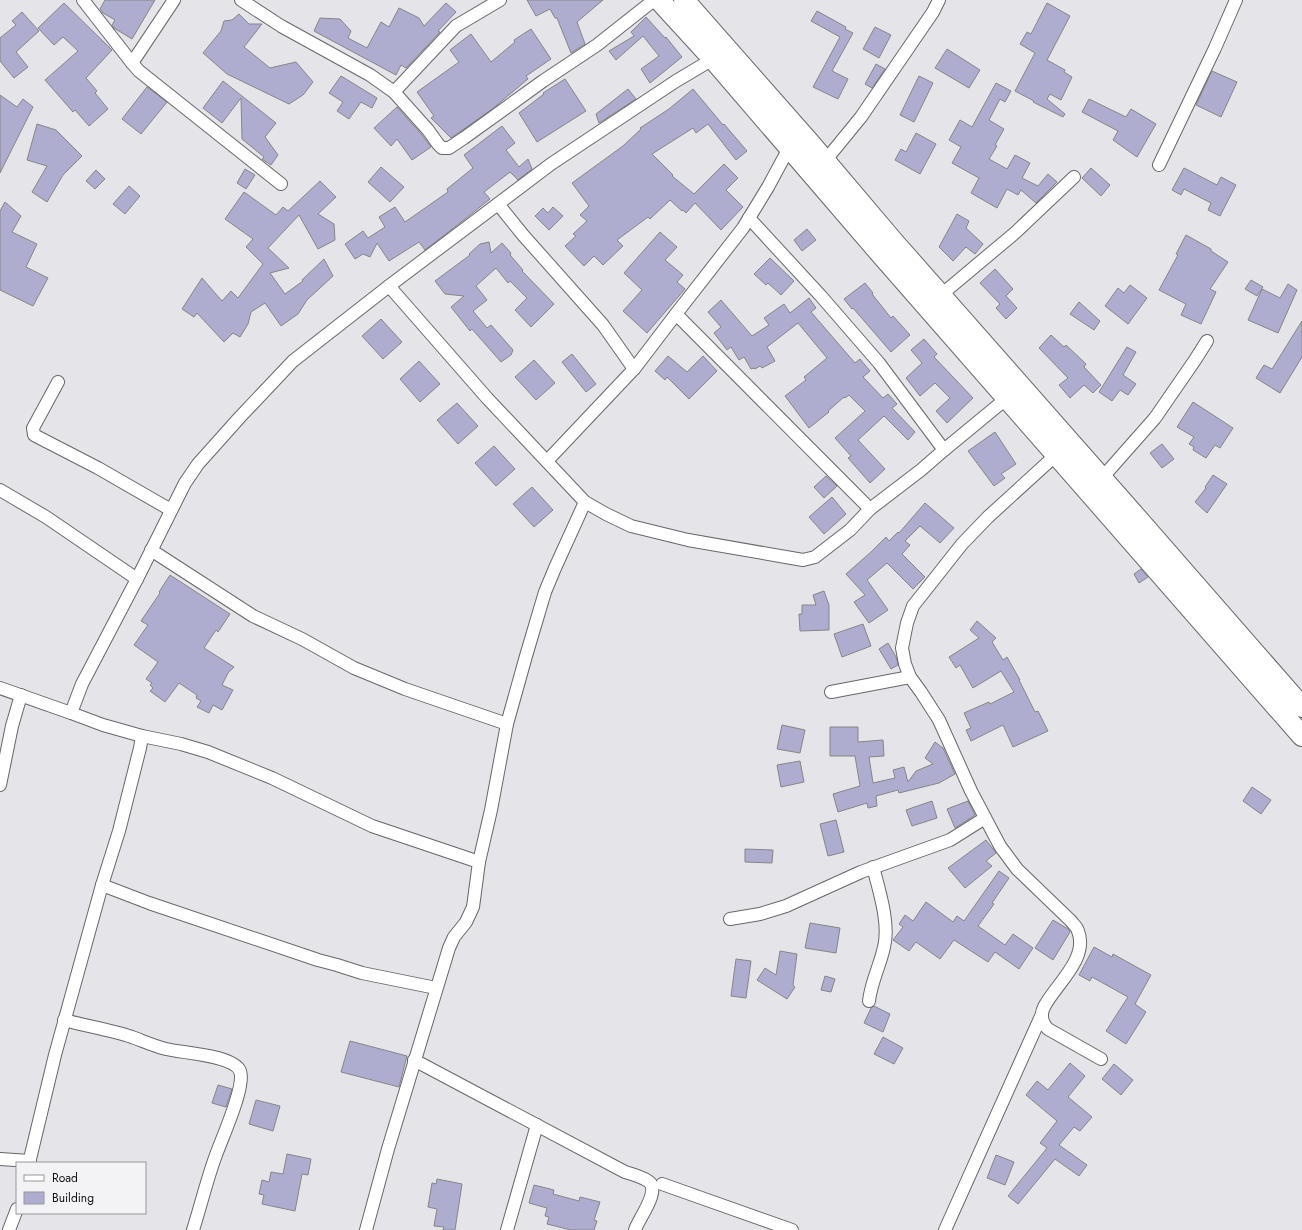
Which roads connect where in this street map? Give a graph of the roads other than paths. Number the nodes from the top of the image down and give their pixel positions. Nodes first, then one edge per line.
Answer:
1 (83, 0) edge
2 (174, 0) edge
3 (241, 0) edge
4 (500, 0) edge
5 (654, 0) edge
6 (659, 0) edge
7 (684, 0) edge
8 (939, 0) edge
9 (1236, 0) edge
10 (720, 54) junction
11 (132, 63) junction
12 (394, 92) junction
13 (789, 148) junction
14 (825, 161) junction
15 (1159, 165) dead end
16 (1074, 177) dead end
17 (281, 184) dead end
18 (498, 204) junction
19 (749, 218) junction
20 (389, 286) junction
21 (941, 295) junction
22 (676, 314) junction
23 (1207, 341) dead end
24 (634, 369) junction
25 (58, 382) dead end
26 (1007, 398) junction
27 (944, 450) junction
28 (1056, 455) junction
29 (547, 461) junction
30 (1102, 478) junction
31 (0, 490) edge
32 (585, 502) junction
33 (870, 509) junction
34 (172, 510) junction
35 (151, 550) junction
36 (137, 579) junction
37 (910, 677) junction
38 (0, 688) edge
39 (831, 692) dead end
40 (21, 695) junction
41 (1302, 707) edge
42 (71, 713) junction
43 (507, 724) junction
44 (142, 736) junction
45 (1302, 736) edge
46 (0, 785) edge
47 (985, 818) junction
48 (479, 862) junction
49 (873, 867) junction
50 (102, 885) junction
51 (730, 919) dead end
52 (436, 988) junction
53 (869, 1002) dead end
54 (1042, 1014) junction
55 (64, 1020) junction
56 (1101, 1059) dead end
57 (414, 1060) junction
58 (537, 1125) junction
59 (0, 1159) edge
60 (30, 1162) edge
61 (662, 1184) dead end
62 (16, 1212) edge
63 (9, 1230) edge
64 (193, 1230) edge
65 (366, 1230) edge
66 (507, 1230) edge
67 (635, 1230) edge
68 (792, 1230) edge
69 (945, 1230) edge

1 - 11 street
2 - 11 street
3 - 12 street
4 - 12 street
5 - 12 street
6 - 10 main road
7 - 10 main road
8 - 14 street
9 - 15 street
10 - 13 main road
10 - 14 main road
10 - 18 street
11 - 17 street
13 - 19 street
13 - 26 main road
14 - 21 main road
16 - 21 street
18 - 20 street
18 - 24 street
19 - 22 street
19 - 27 street
20 - 29 street
20 - 34 street
21 - 30 main road
22 - 24 street
22 - 33 street
23 - 30 street
24 - 29 street
25 - 34 street
26 - 27 street
26 - 28 main road
27 - 33 street
28 - 37 street
28 - 45 main road
29 - 32 street
30 - 41 main road
31 - 36 street
32 - 33 street
32 - 43 street
34 - 35 street
35 - 36 street
35 - 43 street
36 - 42 street
37 - 39 street
37 - 47 street
38 - 40 street
40 - 42 street
40 - 46 street
42 - 44 street
43 - 48 street
44 - 48 street
44 - 50 street
47 - 49 street
47 - 54 street
48 - 52 street
49 - 51 street
49 - 53 street
50 - 52 street
50 - 55 street
52 - 57 street
54 - 56 street
54 - 69 street
55 - 60 street
55 - 64 street
57 - 58 street
57 - 65 street
58 - 66 street
58 - 67 street
59 - 60 street
61 - 68 street
62 - 63 street

